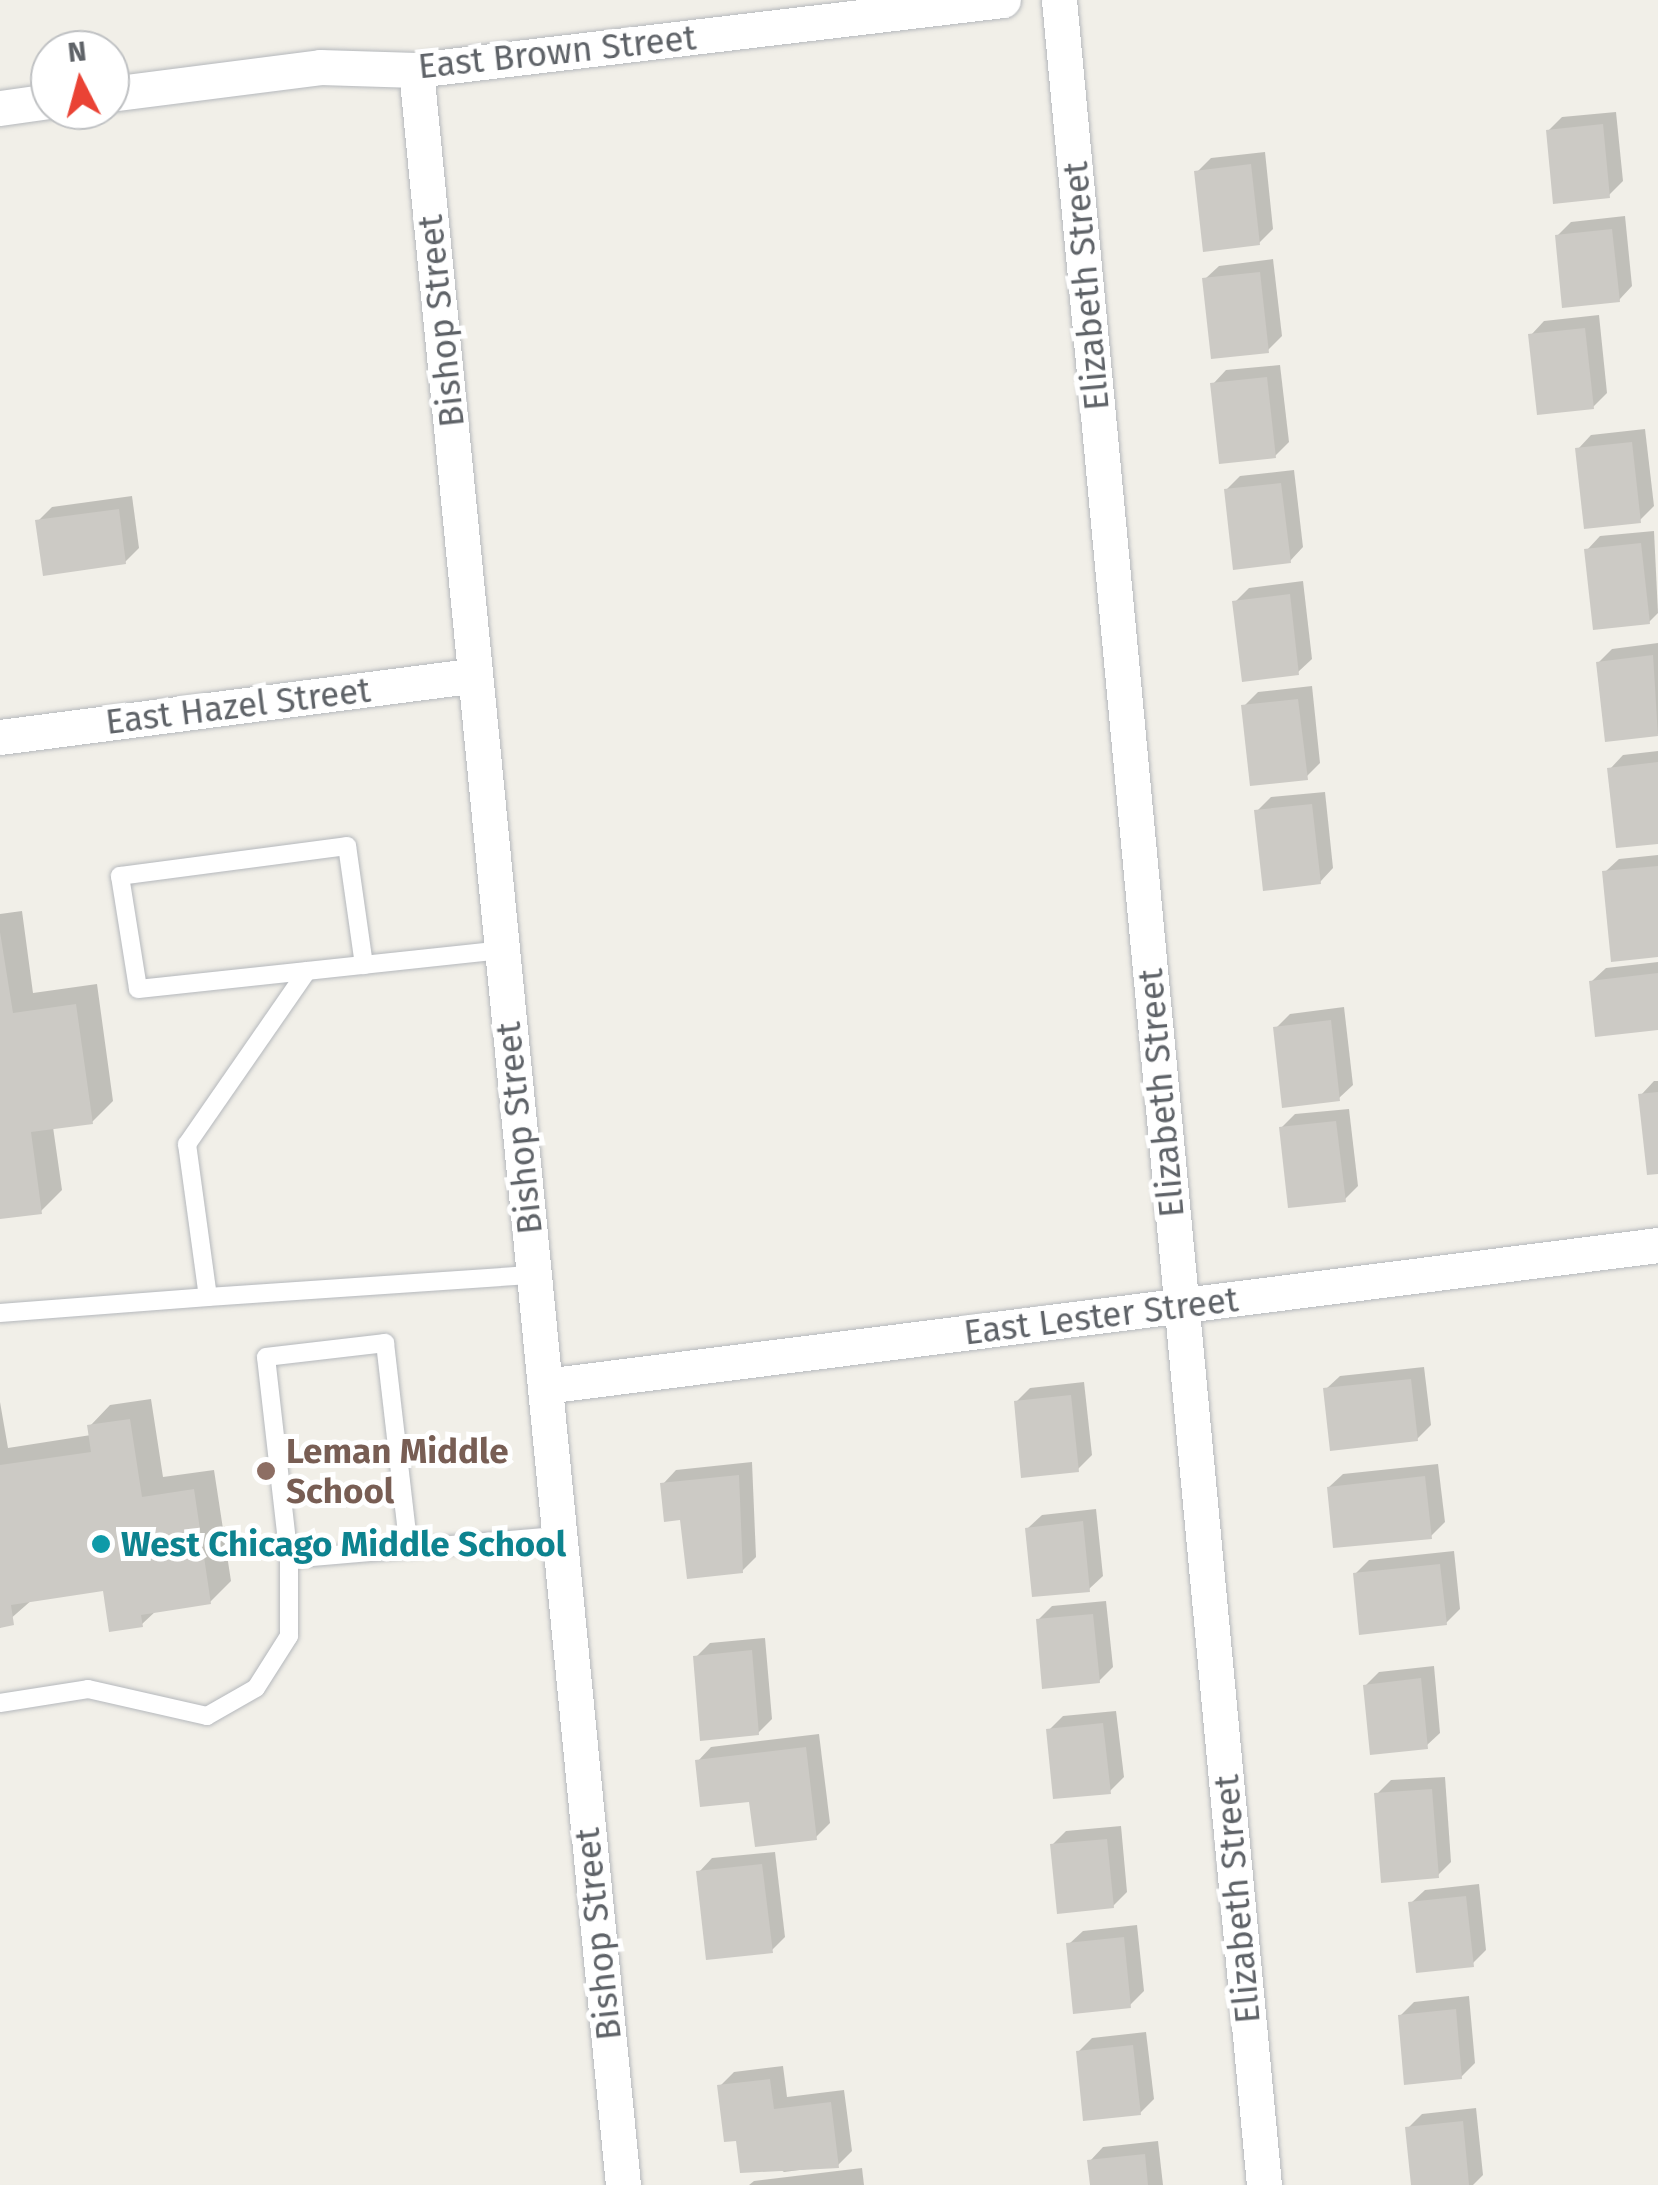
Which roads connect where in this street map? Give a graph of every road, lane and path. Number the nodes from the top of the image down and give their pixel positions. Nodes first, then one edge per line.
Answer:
1 (1003, 0) edge
2 (1059, 0) edge
3 (416, 70) junction
4 (130, 91) edge
5 (30, 104) edge
6 (0, 108) edge
7 (475, 675) junction
8 (0, 736) edge
9 (502, 950) junction
10 (364, 965) junction
11 (307, 971) junction
12 (1658, 1245) edge
13 (533, 1275) junction
14 (208, 1297) junction
15 (1182, 1306) junction
16 (0, 1313) edge
17 (544, 1386) junction
18 (559, 1536) junction
19 (409, 1549) junction
20 (289, 1559) junction
21 (0, 1702) edge
22 (623, 2185) edge
23 (1264, 2185) edge

1 - 3 street, East Brown Street
2 - 15 street, Elizabeth Street
3 - 4 street, East Brown Street
3 - 7 street, Bishop Street
5 - 6 street
7 - 8 street, East Hazel Street
7 - 9 street, Bishop Street
9 - 10 lane
9 - 13 street, Bishop Street
10 - 11 lane
10 - 11 lane
11 - 14 lane
12 - 15 street, East Lester Street
13 - 14 lane
13 - 17 street, Bishop Street
14 - 16 lane
15 - 17 street, East Lester Street
15 - 23 street, Elizabeth Street
17 - 18 street, Bishop Street
18 - 19 lane
18 - 22 street, Bishop Street
19 - 20 lane
19 - 20 lane
20 - 21 lane

